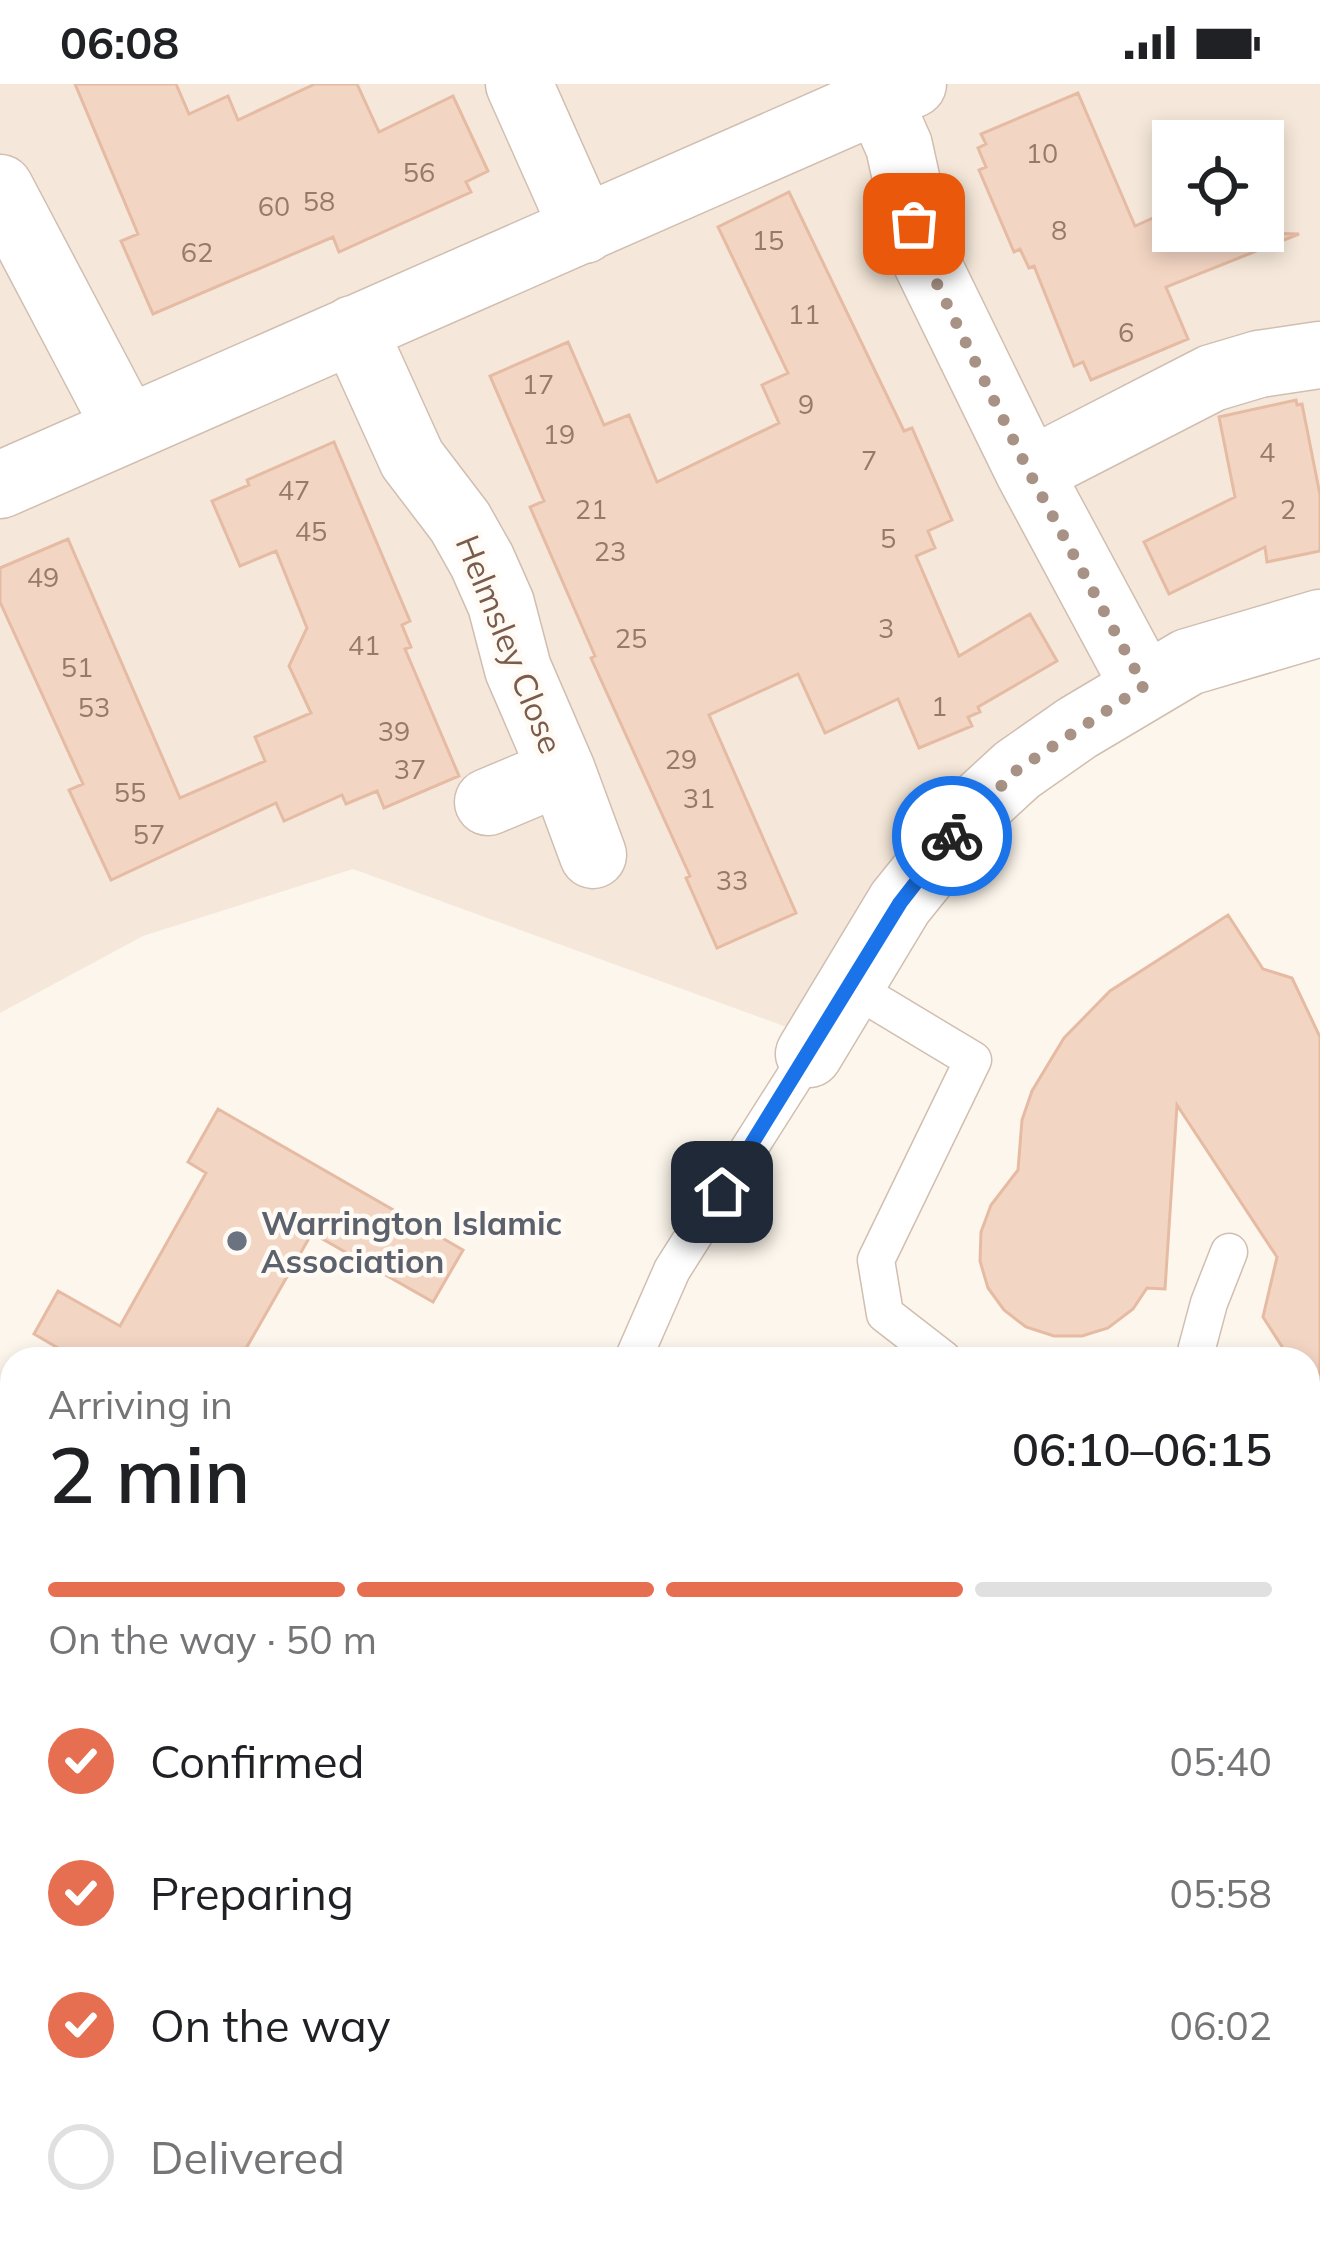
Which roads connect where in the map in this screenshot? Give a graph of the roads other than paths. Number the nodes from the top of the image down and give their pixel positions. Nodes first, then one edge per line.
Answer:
1 (519, 84) edge
2 (896, 92) edge
3 (0, 188) edge
4 (584, 230) junction
5 (352, 329) junction
6 (1320, 355) edge
7 (127, 430) junction
8 (1029, 472) junction
9 (0, 484) edge
10 (1320, 622) edge
11 (1144, 686) junction
12 (562, 772) junction
13 (488, 802) dead end
14 (593, 855) dead end
15 (850, 986) junction
16 (809, 1054) joint
17 (1229, 1252) dead end
18 (638, 1347) edge
19 (927, 1347) edge
20 (1197, 1347) edge

1 - 4 street
2 - 4 street
2 - 8 street
3 - 7 street
4 - 5 street
5 - 7 street
5 - 12 street, Helmsley Close
6 - 8 street
7 - 9 street
8 - 11 street
10 - 11 street
11 - 15 street
12 - 13 street, Helmsley Close
12 - 14 street, Helmsley Close
15 - 16 street
15 - 19 lane
16 - 18 lane
17 - 20 lane

